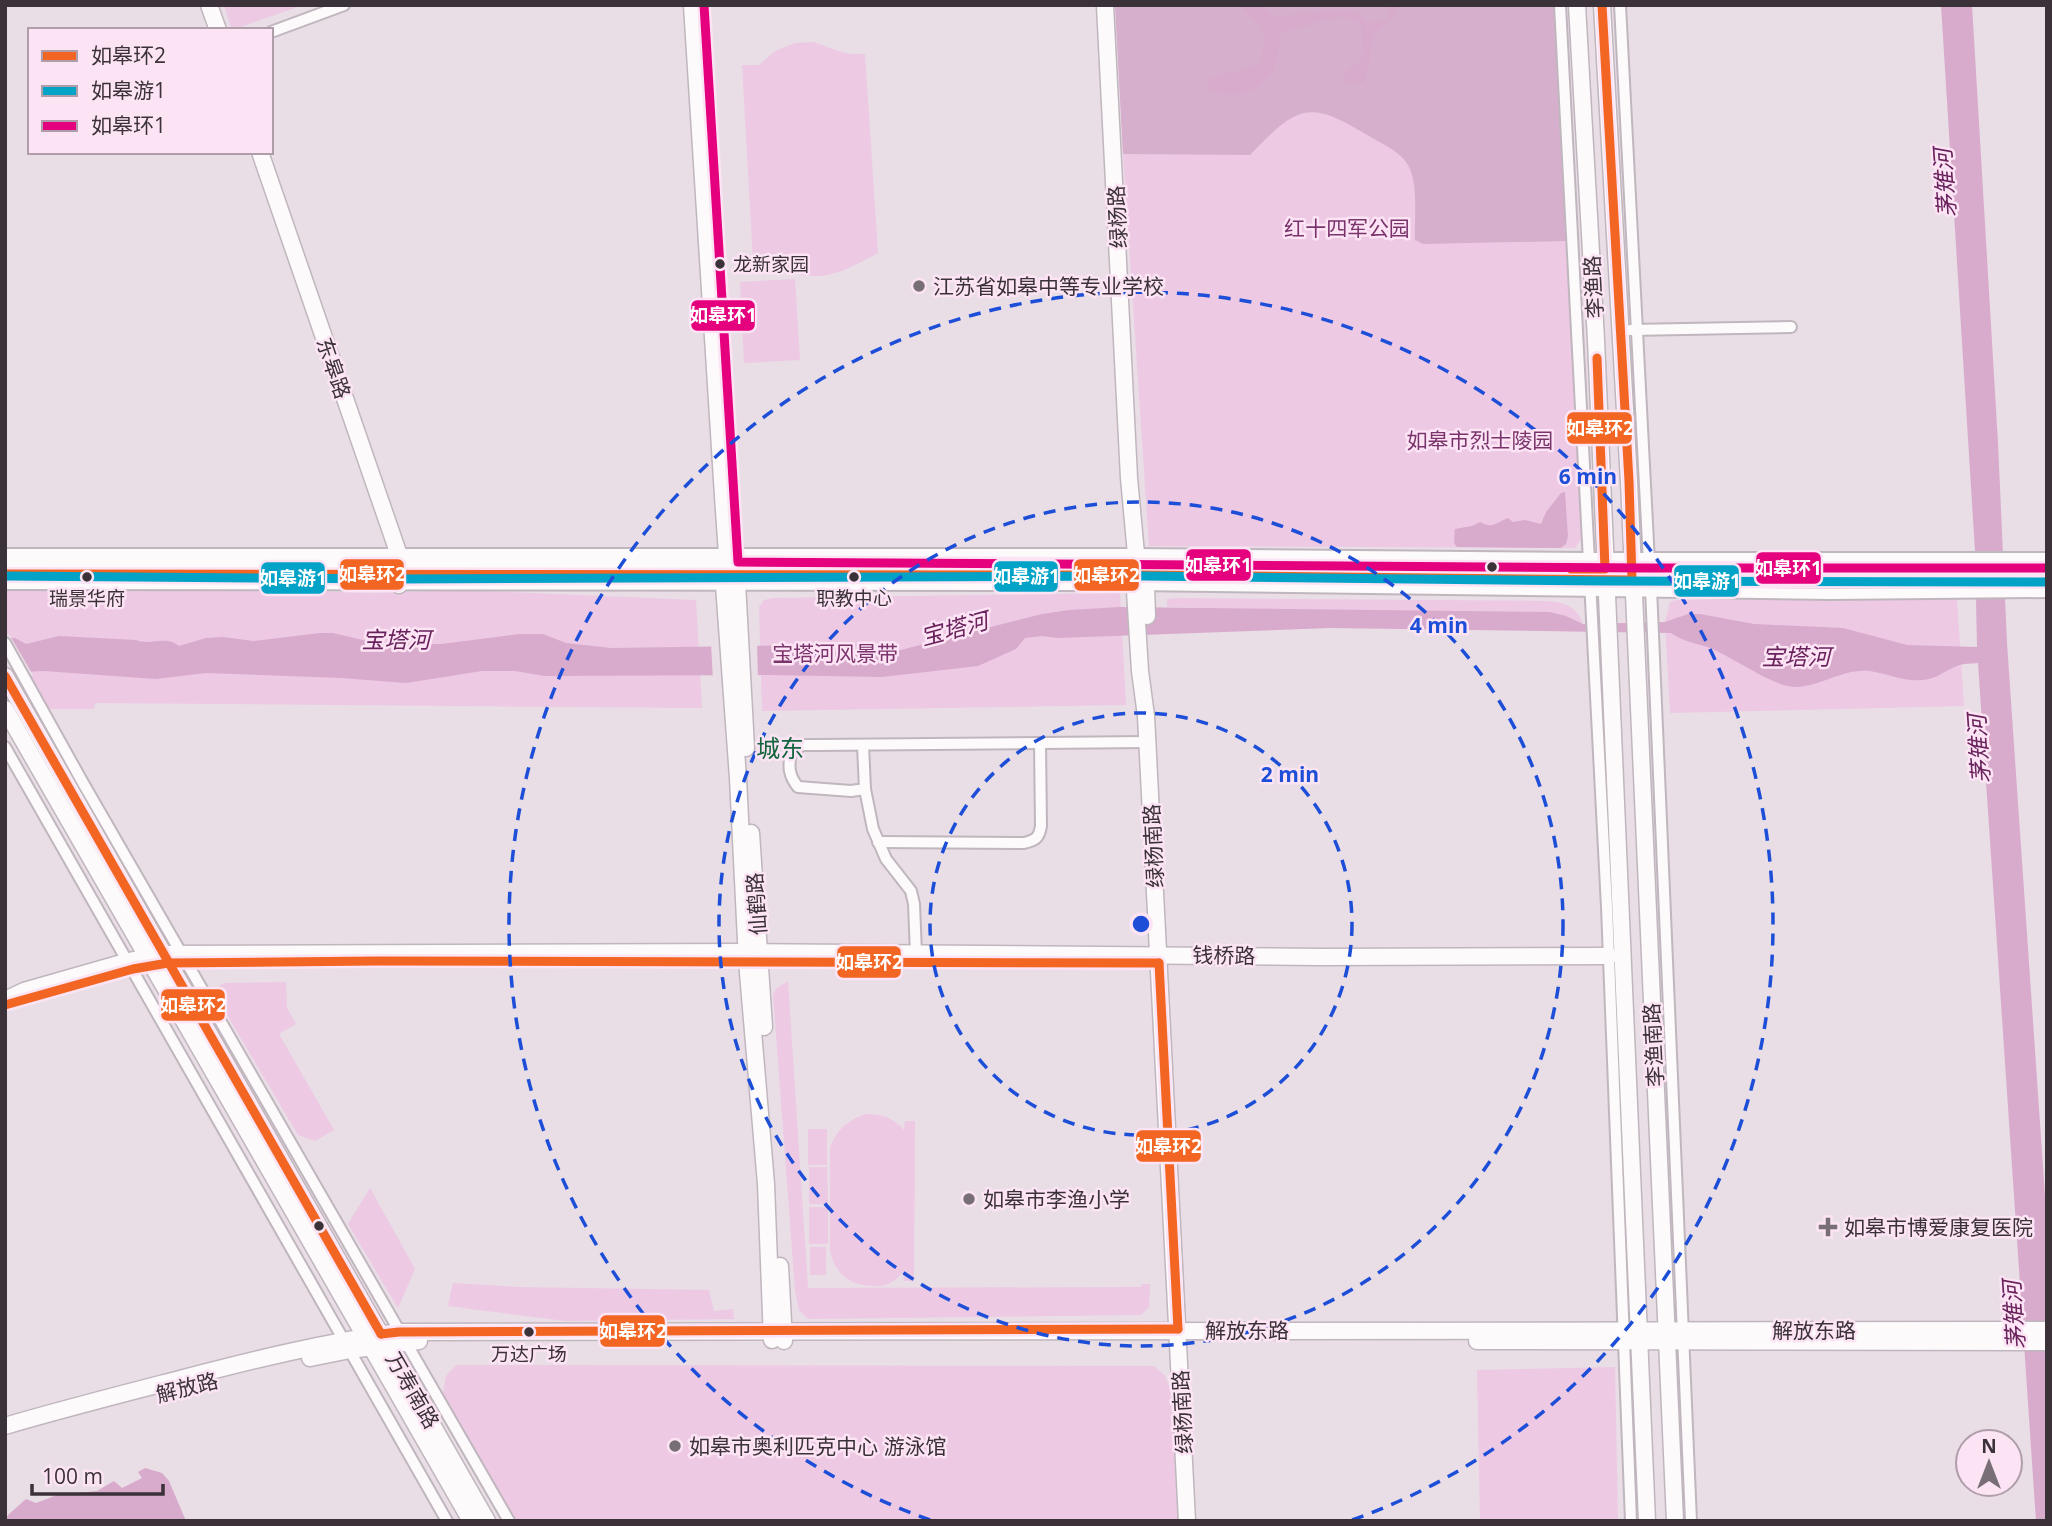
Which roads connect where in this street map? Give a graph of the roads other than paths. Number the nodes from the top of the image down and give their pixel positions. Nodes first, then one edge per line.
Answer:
1 (209, 5) edge
2 (344, 5) edge
3 (692, 5) edge
4 (1105, 5) edge
5 (1560, 5) edge
6 (1577, 5) edge
7 (1602, 5) edge
8 (1620, 5) edge
9 (217, 28) edge
10 (273, 31) edge
11 (261, 154) edge
12 (1791, 327) dead end
13 (1620, 330) junction
14 (1637, 330) junction
15 (1601, 480) junction
16 (1629, 481) junction
17 (5, 554) edge
18 (2047, 558) edge
19 (5, 564) edge
20 (399, 570) junction
21 (2047, 570) edge
22 (730, 572) junction
23 (5, 574) edge
24 (1632, 574) junction
25 (1597, 575) junction
26 (1650, 575) junction
27 (2010, 575) junction
28 (1139, 577) junction
29 (2047, 580) edge
30 (5, 584) edge
31 (2047, 592) edge
32 (1601, 636) junction
33 (5, 643) edge
34 (1610, 654) junction
35 (1635, 654) junction
36 (5, 676) edge
37 (5, 709) edge
38 (1147, 742) junction
39 (1040, 743) junction
40 (863, 745) junction
41 (5, 747) edge
42 (865, 789) junction
43 (878, 842) junction
44 (916, 954) junction
45 (753, 957) junction
46 (186, 958) junction
47 (1159, 958) junction
48 (158, 959) junction
49 (1609, 960) junction
50 (131, 965) junction
51 (5, 1000) edge
52 (5, 1005) edge
53 (2047, 1330) edge
54 (1178, 1334) junction
55 (778, 1336) junction
56 (1622, 1336) junction
57 (1639, 1336) junction
58 (1674, 1336) junction
59 (2014, 1336) junction
60 (403, 1337) junction
61 (376, 1341) junction
62 (2047, 1342) edge
63 (347, 1345) junction
64 (5, 1426) edge
65 (5, 1435) edge
66 (447, 1521) edge
67 (471, 1521) edge
68 (487, 1521) edge
69 (509, 1521) edge
70 (1187, 1521) edge
71 (1631, 1521) edge
72 (1647, 1521) edge
73 (1675, 1521) edge
74 (1691, 1521) edge

1 - 9 street
2 - 10 street
3 - 22 street, 仙鹤路
4 - 28 street, 绿杨路
5 - 25 street
6 - 15 street, 李渔路
7 - 13 street, 李渔路
8 - 14 street
11 - 20 street, 东皋路
12 - 14 street
13 - 14 street
13 - 16 street, 李渔路
14 - 26 street
15 - 16 street
15 - 25 street, 李渔路
16 - 24 street, 李渔路
17 - 20 street
18 - 27 street
19 - 20 street
20 - 22 street
20 - 23 street
20 - 30 street
21 - 27 street
22 - 28 street
22 - 45 street, 仙鹤路
24 - 25 street
24 - 25 street
24 - 26 street
24 - 35 street, 李渔南路
25 - 28 street
25 - 32 street, 李渔南路
26 - 27 street
26 - 58 street
27 - 29 street
27 - 31 street
28 - 38 street, 绿杨南路
32 - 34 street, 李渔南路
32 - 49 street
33 - 46 street
34 - 35 street
34 - 57 street, 李渔南路
35 - 58 street, 李渔南路
36 - 48 street, 万寿南路
37 - 48 street, 万寿南路
38 - 39 street
38 - 47 street, 绿杨南路
39 - 40 street
39 - 43 street
40 - 42 street
40 - 42 street
41 - 50 street
42 - 43 street
43 - 44 street
44 - 45 street, 钱桥路
44 - 47 street, 钱桥路
45 - 46 street, 钱桥路
45 - 47 street, 钱桥路
45 - 55 street, 仙鹤路
46 - 48 street, 钱桥路
46 - 60 street
47 - 49 street, 钱桥路
47 - 54 street, 绿杨南路
48 - 50 street, 钱桥路
48 - 61 street, 万寿南路
49 - 56 street
50 - 51 street, 钱桥路
50 - 52 street, 钱桥路
50 - 63 street
53 - 59 street, 解放东路
54 - 55 street, 解放东路
54 - 56 street, 解放东路
54 - 70 street, 绿杨南路
55 - 60 street, 解放东路
56 - 57 street, 解放东路
56 - 71 street
57 - 58 street, 解放东路
57 - 72 street, 李渔南路
58 - 59 street, 解放东路
58 - 73 street, 李渔南路
58 - 74 street
59 - 62 street, 解放东路
60 - 61 street, 解放东路
60 - 69 street
61 - 63 street, 解放路
61 - 67 street, 万寿南路
61 - 68 street, 万寿南路
63 - 64 street, 解放路
63 - 65 street, 解放路
63 - 66 street

